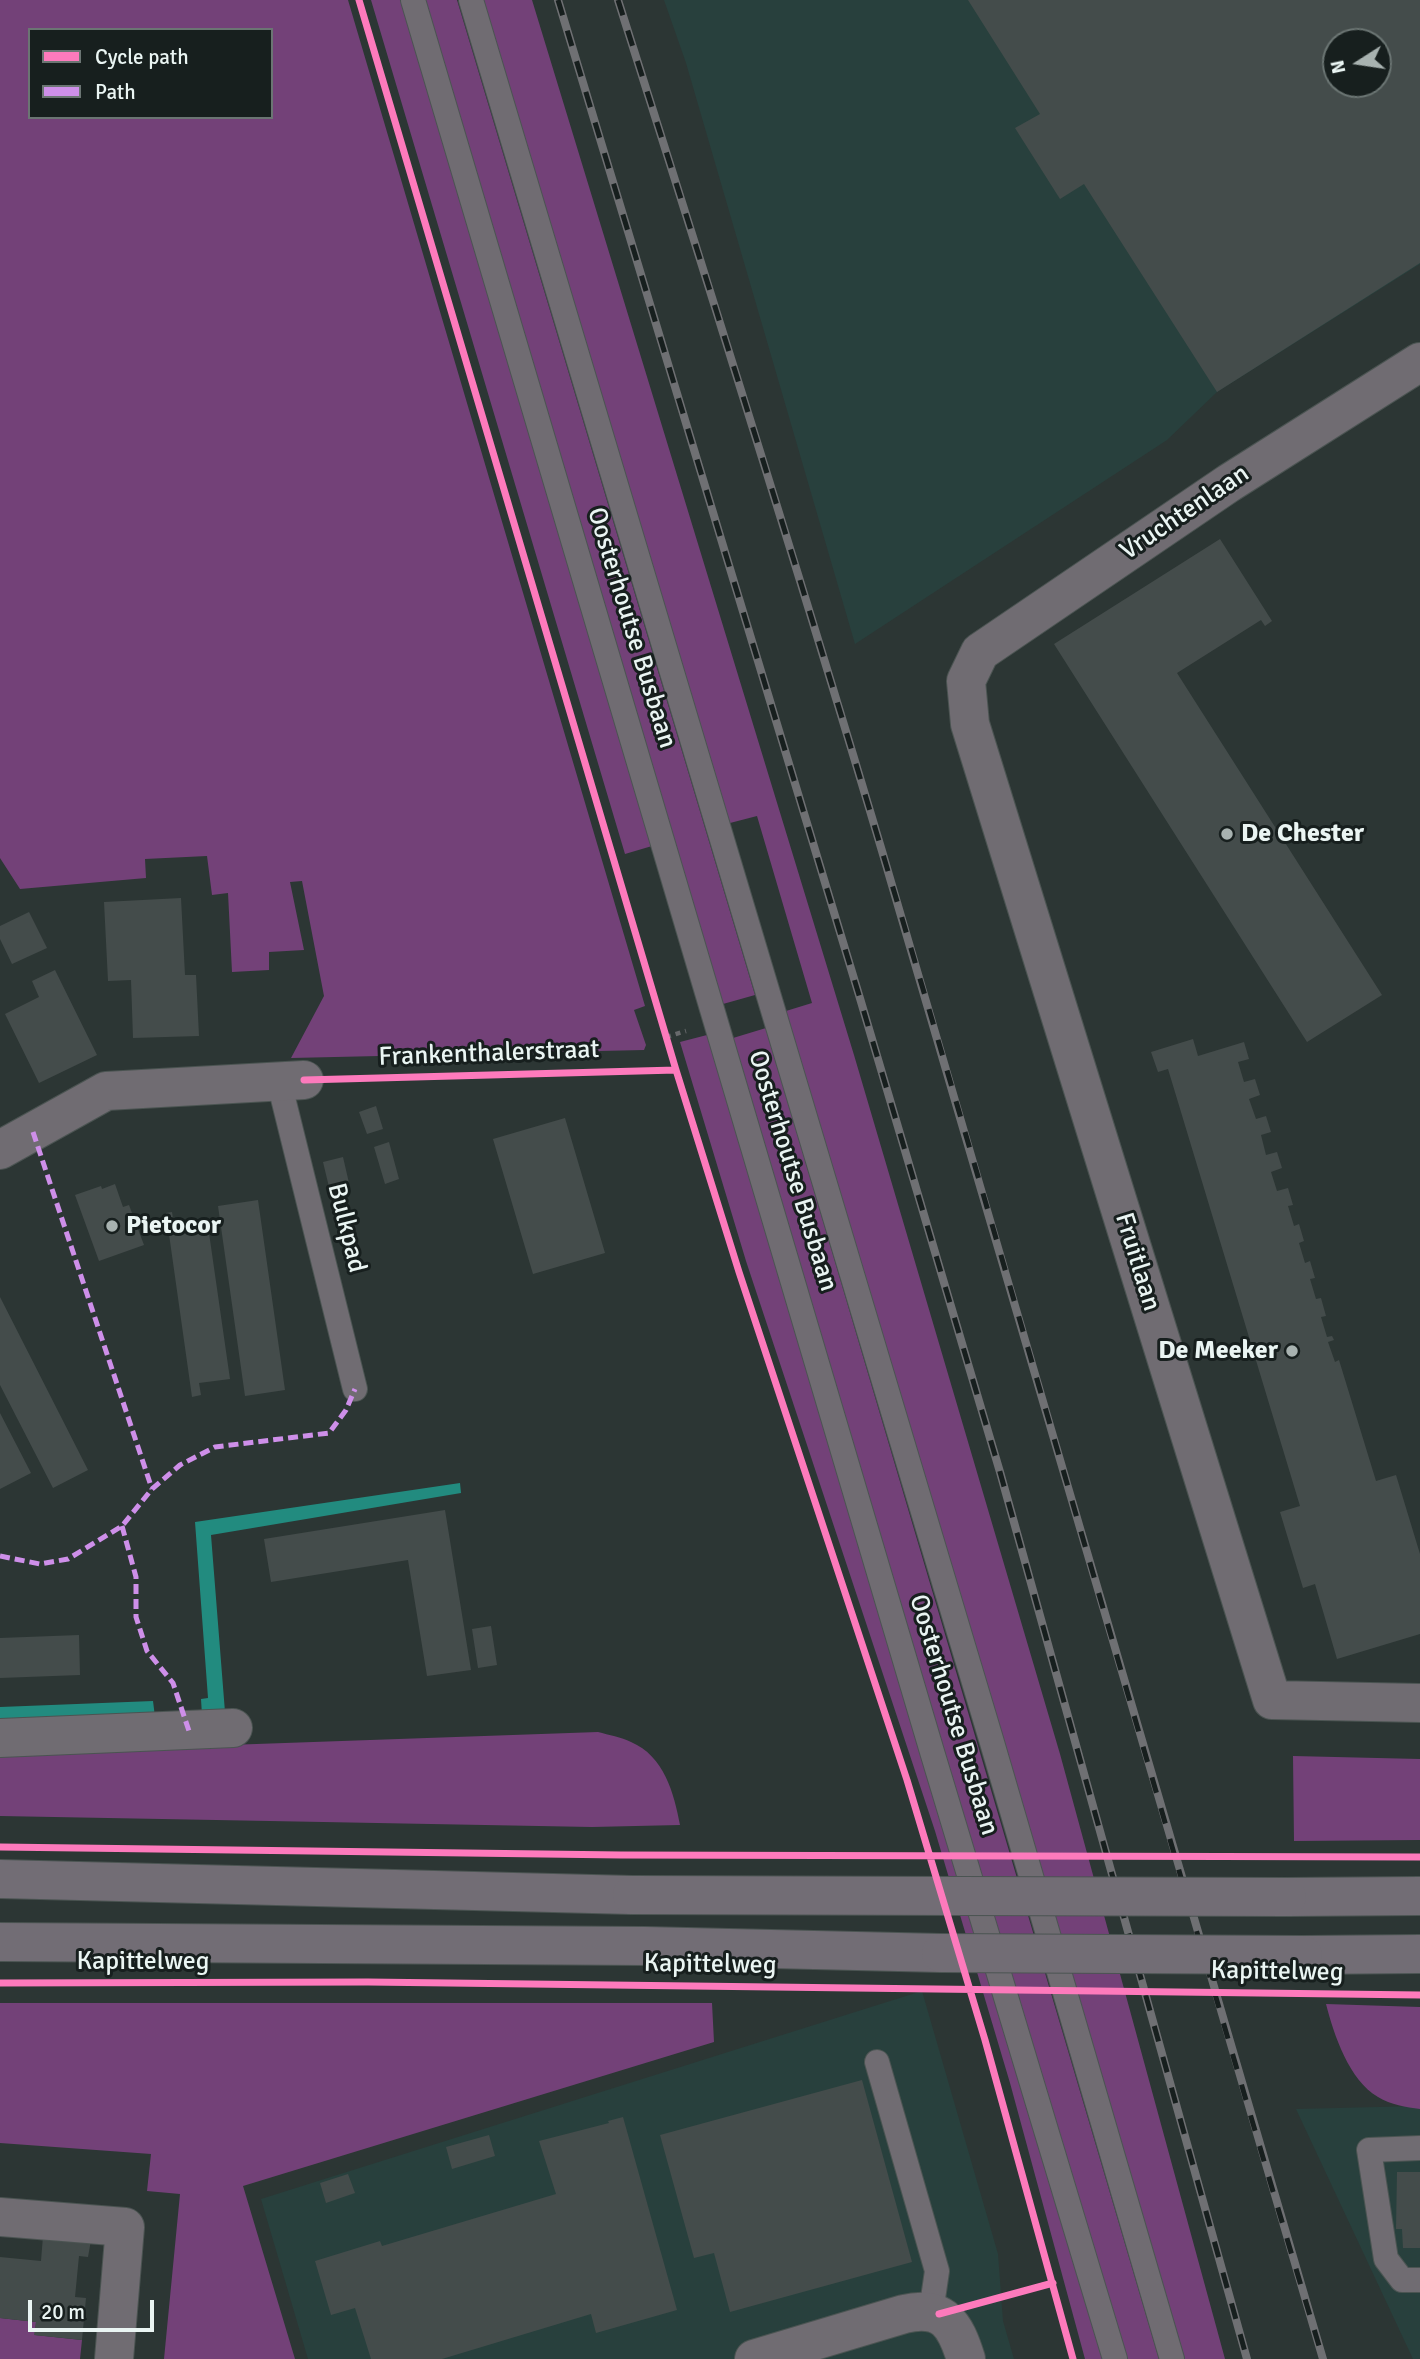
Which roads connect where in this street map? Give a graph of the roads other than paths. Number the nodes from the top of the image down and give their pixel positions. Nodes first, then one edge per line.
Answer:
1 (413, 0) edge
2 (471, 0) edge
3 (1420, 362) edge
4 (966, 681) joint
5 (292, 1081) joint
6 (0, 1150) edge
7 (355, 1389) dead end
8 (1420, 1703) edge
9 (233, 1728) dead end
10 (0, 1738) edge
11 (0, 1879) edge
12 (1420, 1896) edge
13 (0, 1942) edge
14 (1420, 1954) edge
15 (877, 2062) dead end
16 (1420, 2148) edge
17 (0, 2217) edge
18 (1420, 2280) edge
19 (935, 2313) junction
20 (114, 2359) edge
21 (754, 2359) edge
22 (965, 2359) edge
23 (1115, 2359) edge
24 (1172, 2359) edge

1 - 23 lane, Oosterhoutse Busbaan
2 - 24 lane, Oosterhoutse Busbaan
3 - 4 street, Vruchtenlaan
4 - 8 street, Fruitlaan
5 - 6 street
5 - 7 lane, Bulkpad
9 - 10 street
11 - 12 street, bridge
13 - 14 street, Kapittelweg, bridge
15 - 19 lane
16 - 18 lane
17 - 20 street
19 - 21 street
19 - 22 street

